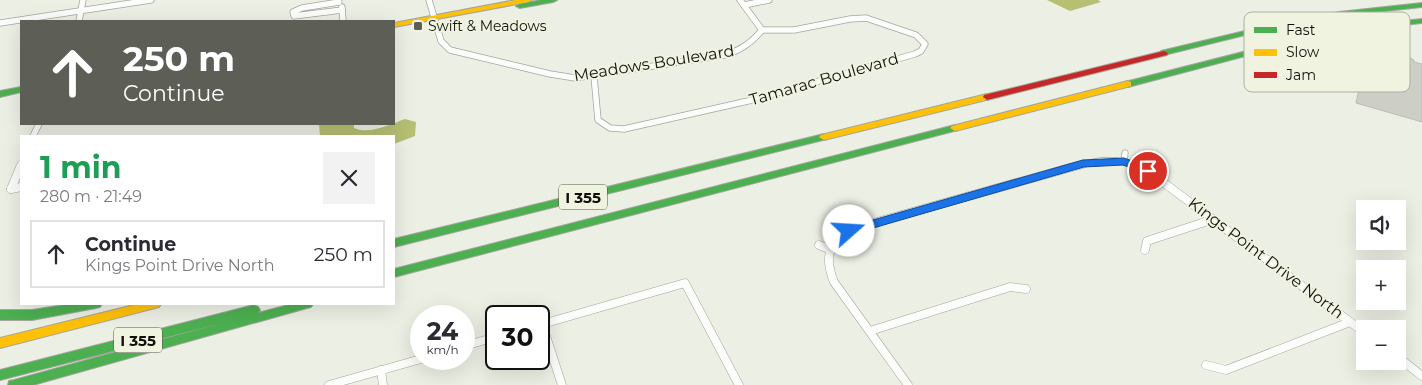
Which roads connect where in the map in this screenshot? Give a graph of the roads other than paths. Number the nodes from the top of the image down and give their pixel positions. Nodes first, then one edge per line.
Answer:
1 (83, 0) edge
2 (151, 0) edge
3 (429, 0) edge
4 (528, 0) edge
5 (553, 0) edge
6 (769, 0) edge
7 (339, 1) edge
8 (742, 2) edge
9 (1422, 4) edge
10 (82, 10) junction
11 (342, 10) junction
12 (477, 11) junction
13 (1355, 12) edge
14 (435, 18) junction
15 (80, 20) edge
16 (343, 20) edge
17 (0, 23) edge
18 (395, 25) edge
19 (762, 30) junction
20 (1244, 33) edge
21 (1244, 55) edge
22 (1244, 57) edge
23 (1191, 68) junction
24 (594, 76) junction
25 (20, 90) edge
26 (0, 94) edge
27 (20, 166) edge
28 (20, 187) edge
29 (1214, 219) junction
30 (543, 234) junction
31 (395, 243) edge
32 (819, 245) dead end
33 (829, 249) junction
34 (1145, 250) dead end
35 (395, 273) edge
36 (395, 278) edge
37 (1026, 289) dead end
38 (90, 305) edge
39 (151, 305) edge
40 (272, 305) edge
41 (303, 305) edge
42 (0, 315) edge
43 (550, 321) edge
44 (1350, 322) junction
45 (1356, 326) edge
46 (870, 331) junction
47 (0, 343) edge
48 (550, 352) edge
49 (410, 361) edge
50 (1406, 363) edge
51 (1206, 365) dead end
52 (381, 370) junction
53 (0, 376) edge
54 (1422, 376) edge
55 (14, 385) edge
56 (329, 385) edge
57 (383, 385) edge
58 (562, 385) edge
59 (739, 385) edge
60 (908, 385) edge

1 - 10 street
2 - 10 street
3 - 14 street, Meadows Boulevard
4 - 12 main road
5 - 12 main road
6 - 8 street
7 - 11 street
7 - 11 street
8 - 19 street
9 - 13 main road, I 355
10 - 15 street
10 - 17 street
11 - 16 street
12 - 14 main road
14 - 18 main road
14 - 24 street, Meadows Boulevard
19 - 24 street, Meadows Boulevard
19 - 24 street, Tamarac Boulevard
20 - 31 main road, I 355
21 - 23 main road, I 355
22 - 23 main road
23 - 30 main road, I 355
25 - 26 main road
27 - 28 street
29 - 33 street, Kings Point Drive North
29 - 34 street
29 - 44 street, Kings Point Drive North
30 - 35 main road, I 355
30 - 36 main road
32 - 33 street
33 - 46 street
37 - 46 street
38 - 42 main road
39 - 47 main road, I 355
40 - 53 main road, I 355
41 - 55 main road
43 - 59 street
44 - 45 street, Kings Point Drive North
44 - 51 street
46 - 60 street
48 - 58 street
49 - 52 street
50 - 54 street
52 - 56 street
52 - 57 street

